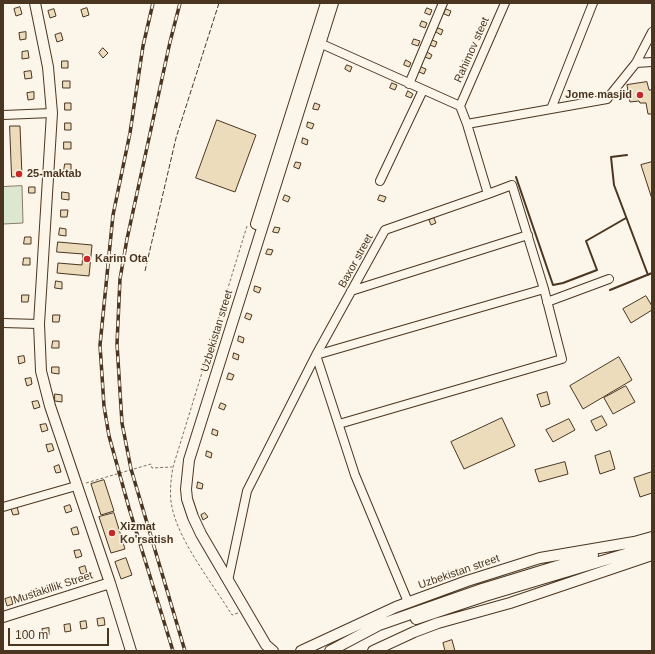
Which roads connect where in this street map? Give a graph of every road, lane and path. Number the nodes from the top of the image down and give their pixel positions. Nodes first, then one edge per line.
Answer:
1 (35, 3) edge
2 (326, 3) edge
3 (334, 3) edge
4 (443, 3) edge
5 (505, 3) edge
6 (593, 3) edge
7 (652, 32) edge
8 (320, 45) junction
9 (652, 62) edge
10 (636, 63) junction
11 (409, 84) junction
12 (423, 90) junction
13 (460, 106) junction
14 (551, 109) junction
15 (52, 113) junction
16 (3, 115) edge
17 (467, 124) junction
18 (380, 181) dead end
19 (488, 194) junction
20 (528, 235) junction
21 (610, 279) dead end
22 (544, 290) junction
23 (351, 291) junction
24 (547, 302) junction
25 (3, 323) edge
26 (40, 324) junction
27 (316, 355) junction
28 (339, 424) junction
29 (173, 467) dead end
30 (76, 486) junction
31 (3, 507) edge
32 (652, 537) edge
33 (634, 542) junction
34 (652, 546) edge
35 (652, 556) edge
36 (614, 557) junction
37 (609, 569) junction
38 (228, 580) junction
39 (110, 583) junction
40 (408, 602) junction
41 (3, 617) edge
42 (381, 628) junction
43 (131, 651) edge
44 (261, 651) edge
45 (273, 651) edge
46 (301, 651) edge
47 (330, 651) edge
48 (343, 651) edge
49 (373, 651) edge

1 - 15 main road
2 - 44 main road, Uzbekistan street
3 - 8 main road, Uzbekistan street
4 - 11 street
5 - 13 street, Rahimov steet
6 - 14 street
7 - 10 street
8 - 11 street
8 - 38 main road, Uzbekistan street
9 - 10 street
10 - 14 street
11 - 12 street
12 - 13 street
12 - 18 street
13 - 17 street
14 - 17 street
15 - 16 street
15 - 26 main road
17 - 19 street
19 - 20 street, Baxor street
19 - 23 street, Baxor street
20 - 22 street
20 - 23 street
21 - 24 street
22 - 24 street
22 - 27 street
23 - 27 street, Baxor street
24 - 28 street
25 - 26 street
26 - 30 main road
27 - 28 street
27 - 38 street, Baxor street
28 - 40 street
29 - 30 path
30 - 31 street
30 - 39 main road
32 - 33 main road, Uzbekistan street
33 - 40 main road, Uzbekistan street
33 - 42 main road, Uzbekistan street
34 - 36 main road
35 - 37 main road
36 - 37 main road
36 - 42 main road
37 - 49 main road
38 - 45 main road, Uzbekistan street
39 - 41 main road, Mustakillik Street
39 - 43 main road
40 - 46 main road, Uzbekistan street
42 - 47 main road
42 - 48 main road

